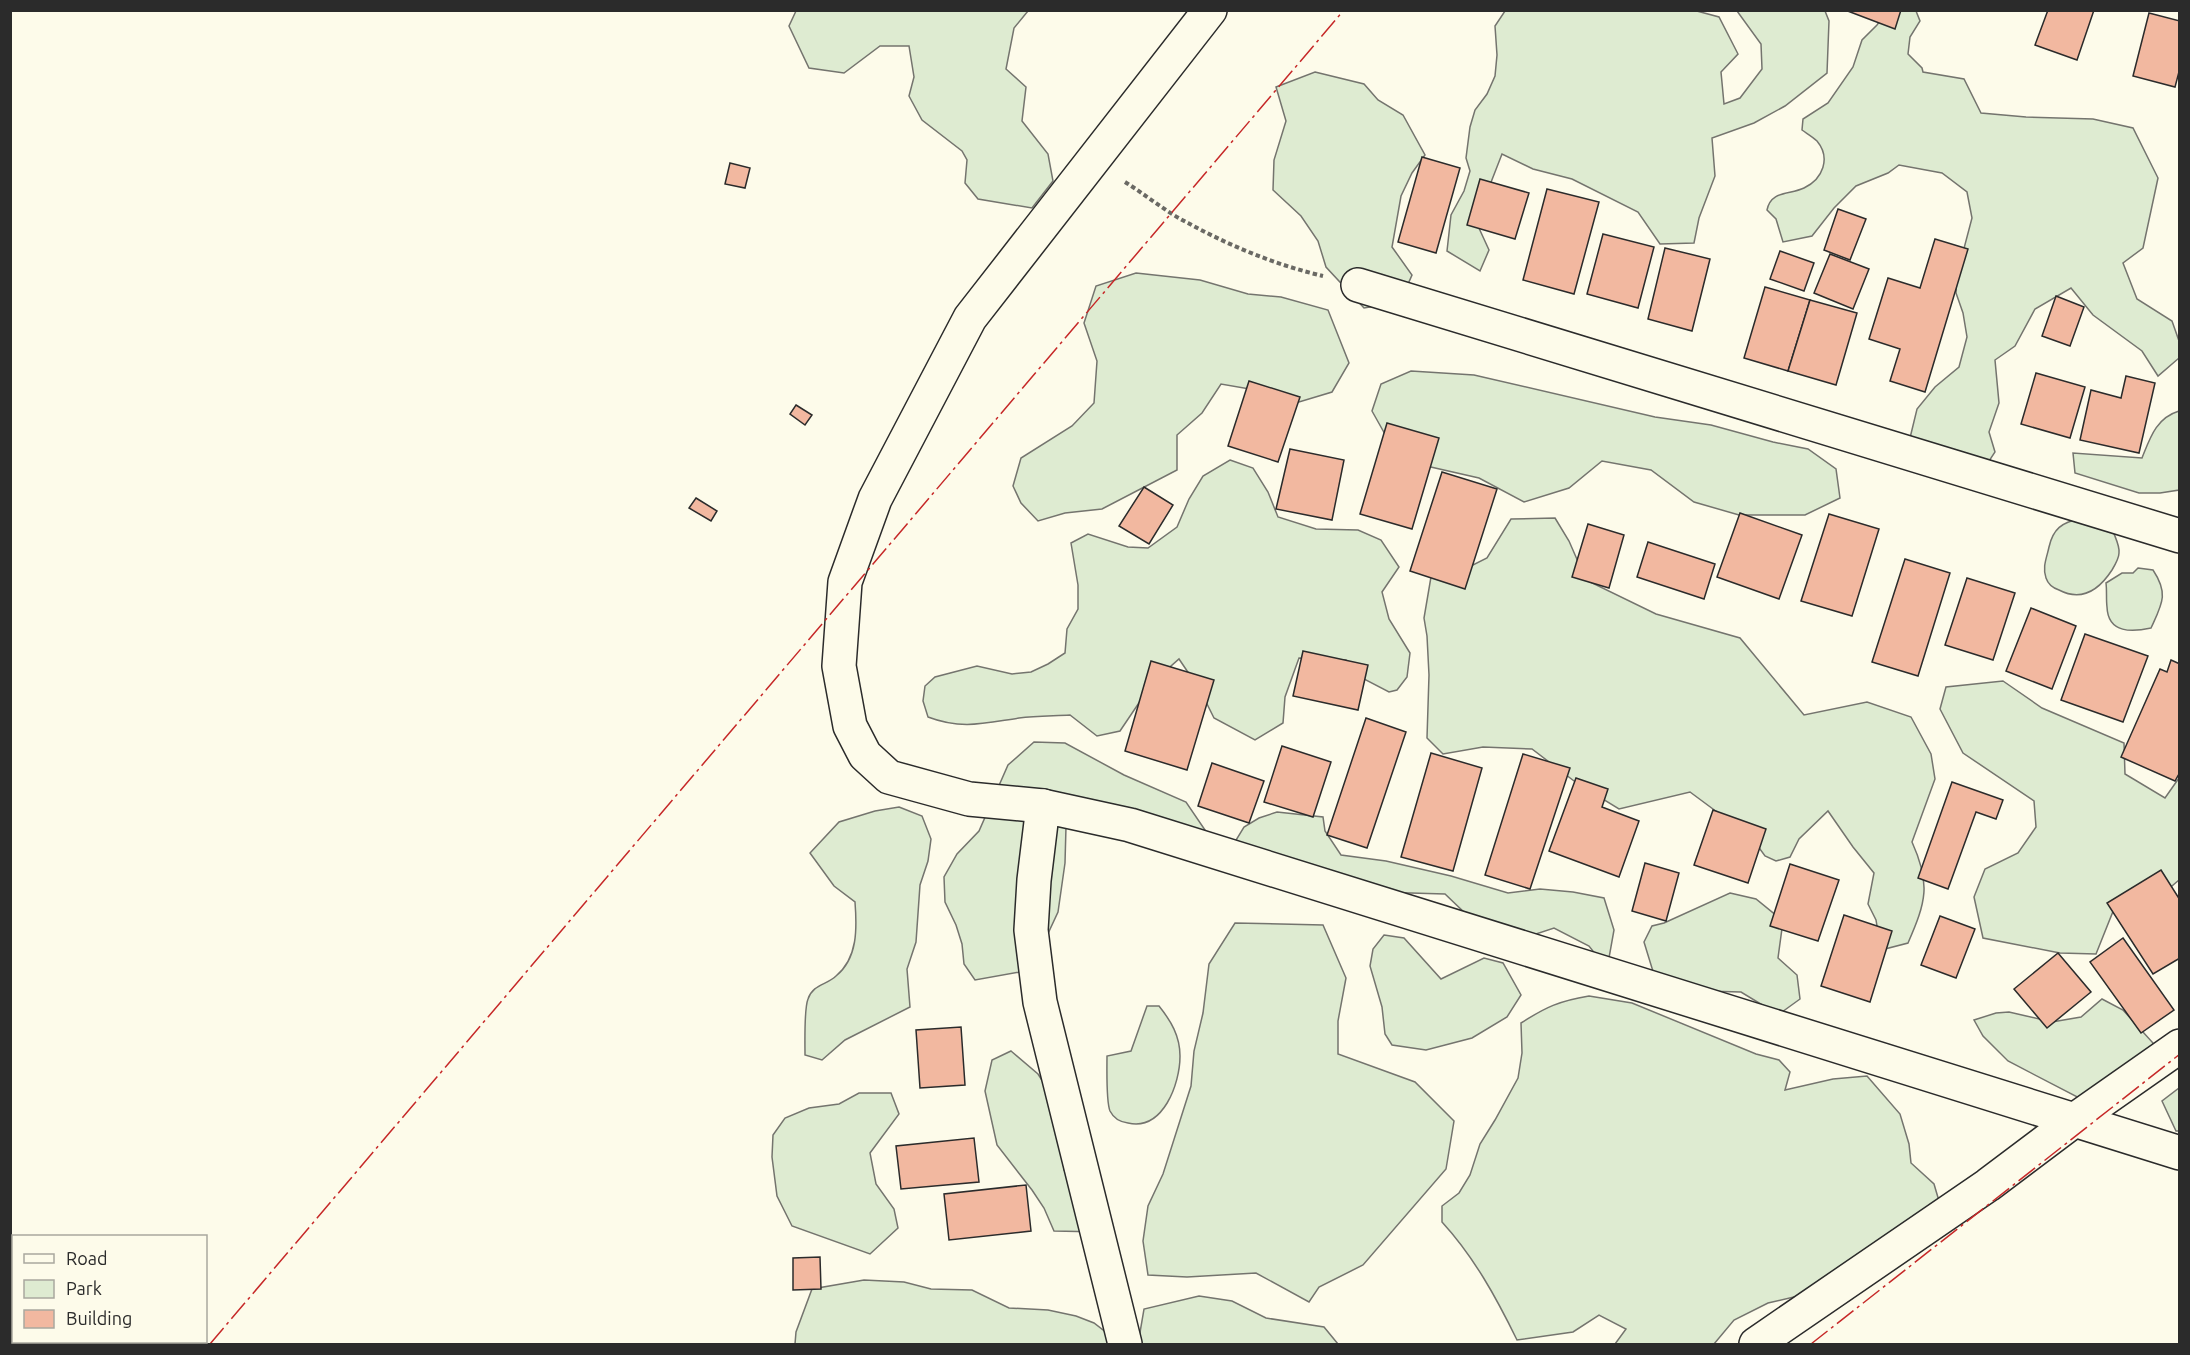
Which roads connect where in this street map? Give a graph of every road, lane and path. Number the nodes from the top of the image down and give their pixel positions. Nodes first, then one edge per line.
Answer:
1 (1210, 10) edge
2 (1095, 161) junction
3 (1358, 285) joint
4 (2180, 536) edge
5 (1043, 806) junction
6 (2180, 1046) edge
7 (2073, 1121) junction
8 (2180, 1153) edge
9 (1125, 1344) edge
10 (1756, 1344) edge

1 - 2 street
2 - 3 path
2 - 5 street
3 - 4 street
5 - 7 street
5 - 9 street
6 - 7 street
7 - 8 street
7 - 10 street

